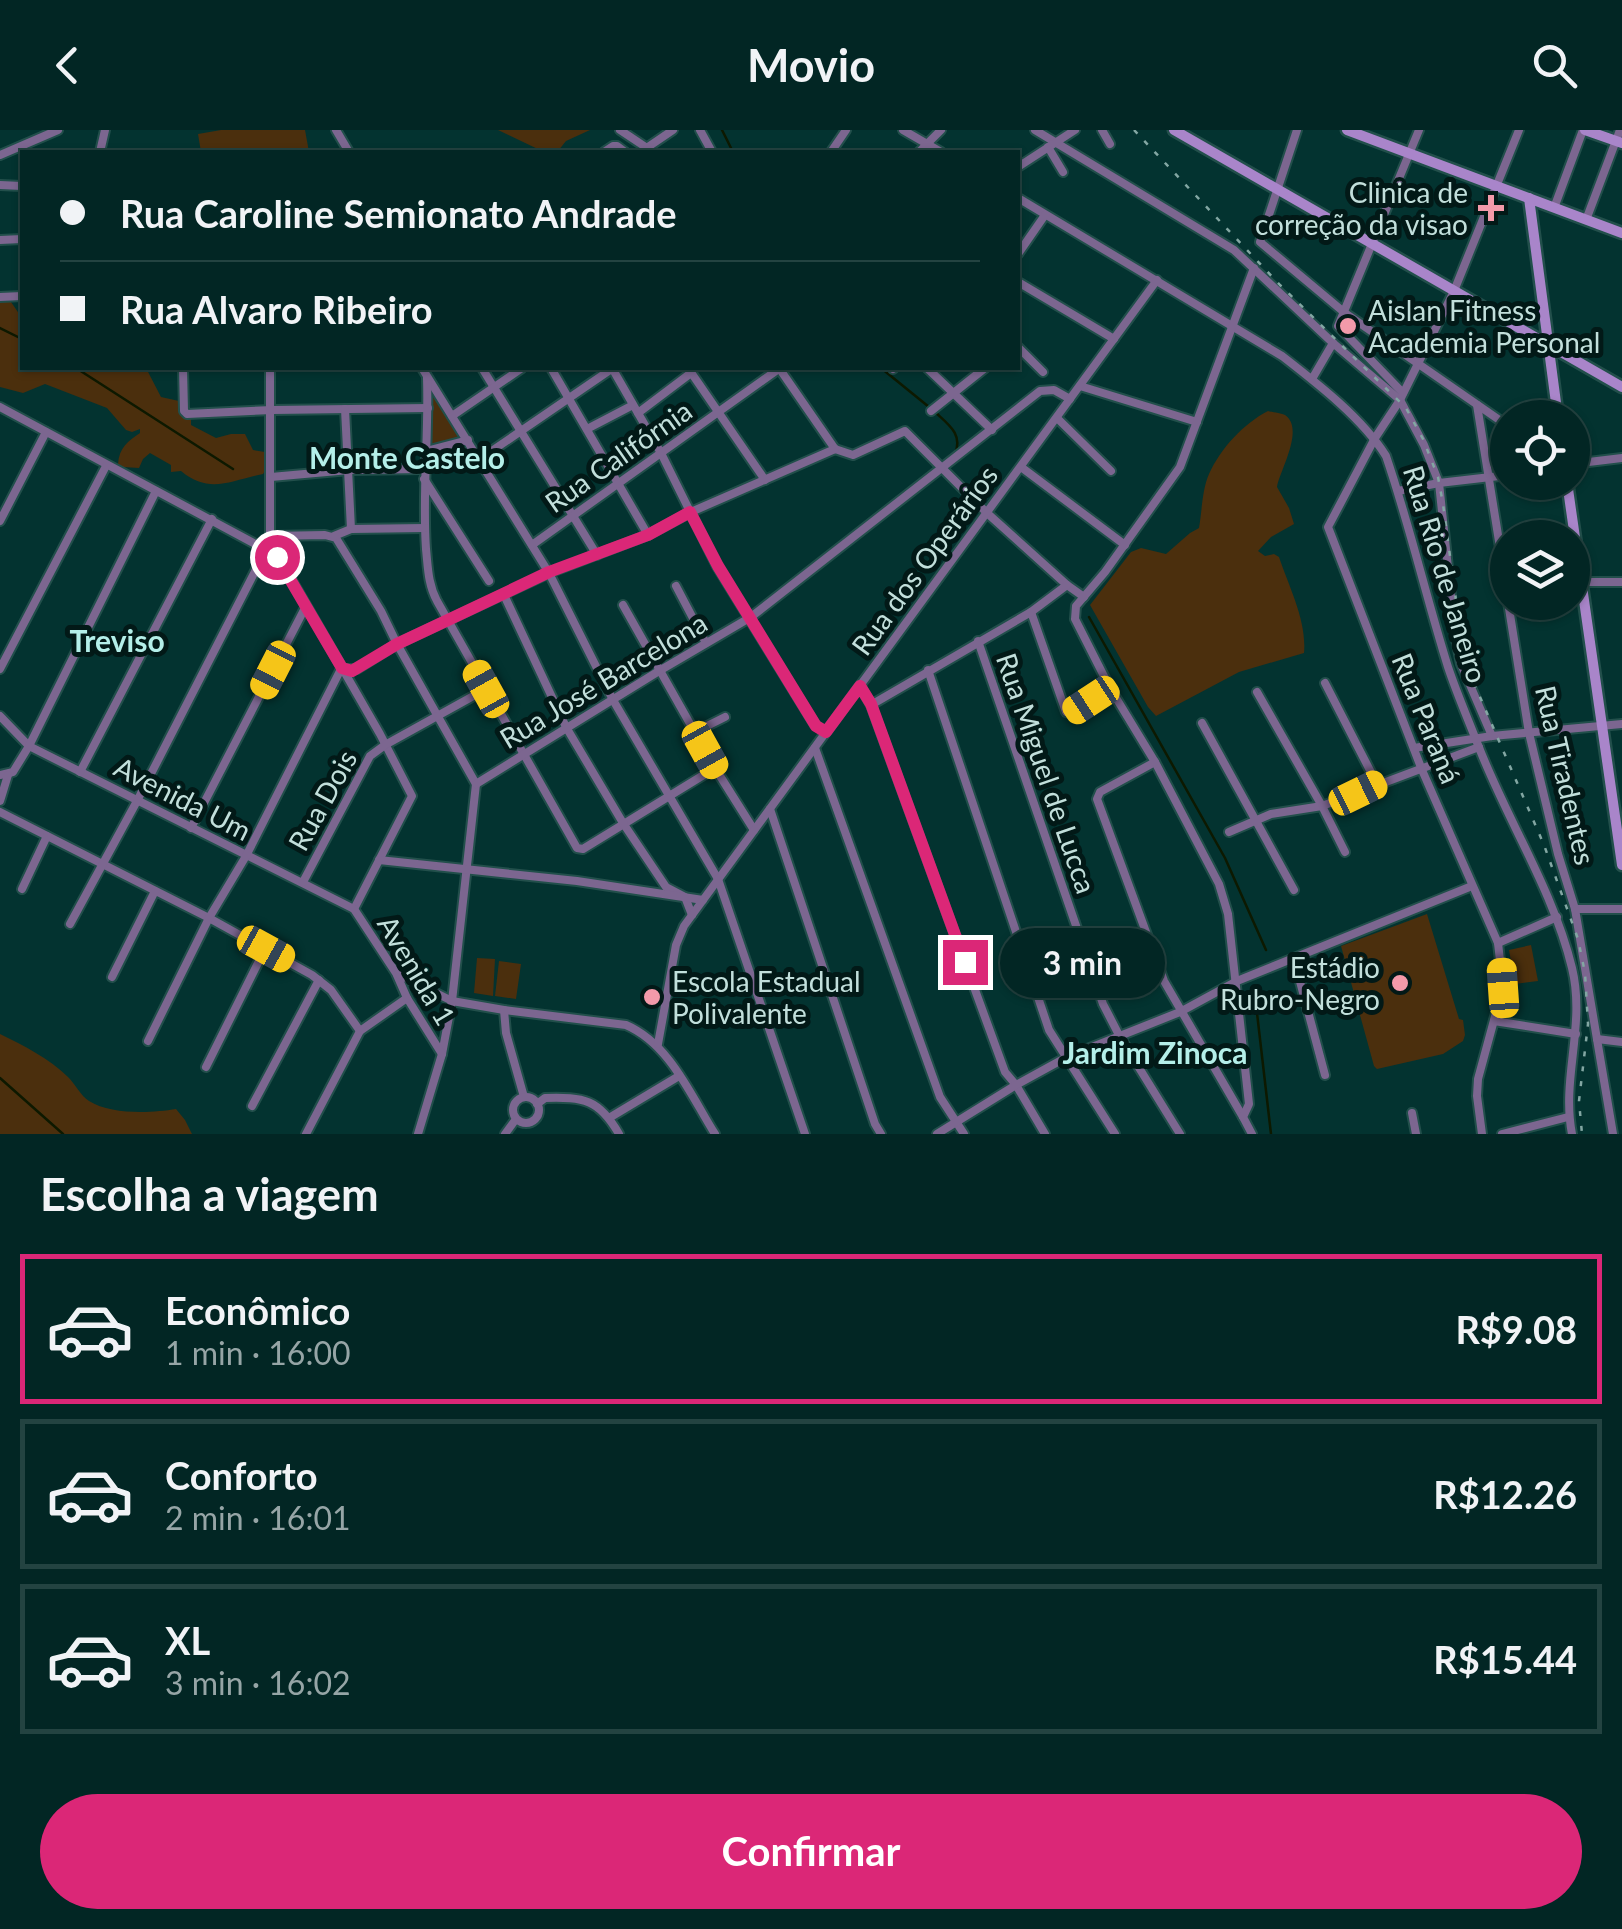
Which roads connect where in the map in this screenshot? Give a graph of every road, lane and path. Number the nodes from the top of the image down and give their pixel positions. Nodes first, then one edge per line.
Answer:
1 (58, 130) edge
2 (620, 130) edge
3 (673, 130) edge
4 (903, 130) edge
5 (942, 130) edge
6 (1036, 130) edge
7 (1075, 130) edge
8 (1102, 130) edge
9 (1174, 130) edge
10 (1297, 130) edge
11 (1347, 130) edge
12 (1419, 130) edge
13 (1520, 130) edge
14 (1584, 130) edge
15 (1619, 138) edge
16 (927, 144) junction
17 (1110, 144) dead end
18 (1051, 145) junction
19 (651, 150) edge
20 (921, 150) edge
21 (938, 150) edge
22 (1409, 153) junction
23 (0, 156) edge
24 (1020, 166) edge
25 (1063, 172) dead end
26 (1498, 187) junction
27 (1278, 188) junction
28 (1529, 198) junction
29 (1020, 199) edge
30 (1554, 208) junction
31 (1045, 216) junction
32 (1586, 220) junction
33 (1622, 234) edge
34 (1373, 244) junction
35 (1020, 251) edge
36 (1254, 268) junction
37 (1157, 280) junction
38 (1020, 283) edge
39 (1454, 291) junction
40 (1345, 314) junction
41 (1232, 325) junction
42 (1114, 339) junction
43 (1333, 343) junction
44 (1549, 346) junction
45 (1020, 349) edge
46 (1417, 364) junction
47 (183, 370) edge
48 (270, 370) edge
49 (423, 370) edge
50 (483, 370) edge
51 (519, 370) edge
52 (552, 370) edge
53 (609, 370) edge
54 (613, 370) edge
55 (690, 370) edge
56 (777, 370) edge
57 (781, 370) edge
58 (930, 370) edge
59 (983, 370) edge
60 (1043, 372) dead end
61 (427, 376) junction
62 (1312, 379) junction
63 (1080, 386) junction
64 (494, 387) junction
65 (1622, 387) edge
66 (954, 394) junction
67 (1401, 397) junction
68 (568, 398) junction
69 (1070, 400) junction
70 (1556, 400) edge
71 (1477, 405) junction
72 (0, 407) edge
73 (428, 408) junction
74 (345, 409) junction
75 (636, 409) junction
76 (272, 410) junction
77 (931, 410) dead end
78 (718, 412) junction
79 (1490, 414) edge
80 (452, 416) junction
81 (1057, 418) junction
82 (1197, 422) junction
83 (586, 430) junction
84 (992, 430) junction
85 (520, 431) junction
86 (46, 432) junction
87 (1375, 438) junction
88 (468, 440) junction
89 (835, 449) junction
90 (426, 451) junction
91 (661, 453) junction
92 (1622, 458) edge
93 (480, 459) junction
94 (1590, 462) edge
95 (106, 466) junction
96 (1021, 467) junction
97 (942, 468) junction
98 (349, 470) junction
99 (1110, 471) dead end
100 (424, 474) junction
101 (271, 477) junction
102 (1489, 478) junction
103 (765, 480) junction
104 (1439, 483) junction
105 (618, 484) junction
106 (156, 491) junction
107 (1398, 491) junction
108 (690, 512) junction
109 (987, 513) junction
110 (573, 516) junction
111 (212, 519) junction
112 (1496, 520) edge
113 (0, 522) edge
114 (424, 528) junction
115 (351, 529) junction
116 (648, 535) junction
117 (270, 536) junction
118 (334, 536) junction
119 (532, 545) junction
120 (1125, 545) junction
121 (266, 550) junction
122 (597, 555) junction
123 (549, 572) junction
124 (489, 581) dead end
125 (1590, 582) edge
126 (1622, 582) edge
127 (1067, 585) junction
128 (676, 586) dead end
129 (504, 595) junction
130 (1084, 596) junction
131 (624, 605) dead end
132 (306, 606) junction
133 (1031, 612) junction
134 (751, 617) junction
135 (448, 620) junction
136 (1511, 620) edge
137 (1587, 620) edge
138 (978, 642) junction
139 (706, 643) junction
140 (397, 644) junction
141 (342, 668) junction
142 (0, 669) edge
143 (928, 670) junction
144 (659, 671) junction
145 (1326, 683) dead end
146 (860, 686) junction
147 (1110, 688) junction
148 (486, 689) junction
149 (1257, 692) dead end
150 (613, 700) junction
151 (871, 704) junction
152 (0, 716) edge
153 (438, 716) junction
154 (725, 717) dead end
155 (1202, 723) dead end
156 (1622, 724) edge
157 (1602, 726) junction
158 (566, 728) junction
159 (695, 732) junction
160 (826, 732) junction
161 (1529, 733) junction
162 (1492, 736) junction
163 (1477, 743) junction
164 (386, 745) junction
165 (29, 746) junction
166 (815, 748) junction
167 (1414, 748) junction
168 (525, 754) junction
169 (1155, 762) junction
170 (715, 768) junction
171 (1422, 770) junction
172 (80, 772) junction
173 (4, 775) edge
174 (476, 784) junction
175 (1377, 784) junction
176 (669, 795) junction
177 (0, 801) edge
178 (137, 801) junction
179 (1322, 806) junction
180 (770, 809) junction
181 (0, 812) edge
182 (1256, 819) junction
183 (623, 823) junction
184 (191, 828) junction
185 (754, 830) junction
186 (1228, 832) dead end
187 (47, 836) junction
188 (1345, 852) dead end
189 (246, 856) junction
190 (380, 860) junction
191 (103, 864) junction
192 (1622, 866) edge
193 (466, 870) junction
194 (718, 879) junction
195 (303, 882) junction
196 (1472, 886) junction
197 (22, 889) dead end
198 (155, 890) junction
199 (1294, 890) dead end
200 (685, 897) junction
201 (703, 900) junction
202 (354, 909) junction
203 (1575, 909) junction
204 (1622, 909) edge
205 (692, 915) junction
206 (1557, 917) junction
207 (209, 918) junction
208 (70, 924) dead end
209 (1498, 943) junction
210 (266, 949) junction
211 (1294, 959) junction
212 (1586, 964) junction
213 (1572, 965) junction
214 (396, 972) junction
215 (112, 977) dead end
216 (319, 980) junction
217 (1238, 982) junction
218 (408, 998) junction
219 (452, 1001) junction
220 (504, 1010) junction
221 (1180, 1012) junction
222 (1494, 1020) junction
223 (360, 1031) junction
224 (1576, 1034) junction
225 (1120, 1037) junction
226 (1596, 1039) junction
227 (148, 1041) dead end
228 (1622, 1042) edge
229 (658, 1044) junction
230 (442, 1054) junction
231 (1067, 1057) junction
232 (206, 1068) dead end
233 (1324, 1075) dead end
234 (679, 1076) junction
235 (1016, 1085) junction
236 (524, 1097) junction
237 (538, 1104) junction
238 (252, 1106) dead end
239 (1412, 1113) dead end
240 (1243, 1117) junction
241 (1568, 1117) junction
242 (610, 1118) junction
243 (516, 1119) junction
244 (530, 1122) junction
245 (956, 1122) junction
246 (306, 1134) edge
247 (418, 1134) edge
248 (506, 1134) edge
249 (533, 1134) edge
250 (619, 1134) edge
251 (715, 1134) edge
252 (805, 1134) edge
253 (881, 1134) edge
254 (937, 1134) edge
255 (964, 1134) edge
256 (1046, 1134) edge
257 (1115, 1134) edge
258 (1180, 1134) edge
259 (1252, 1134) edge
260 (1416, 1134) edge
261 (1482, 1134) edge
262 (1502, 1134) edge
263 (1572, 1134) edge
264 (1613, 1134) edge

1 - 23 street
2 - 19 street
3 - 19 street
4 - 16 street
5 - 16 street
6 - 18 street
7 - 18 street
8 - 17 street
9 - 27 main road
10 - 27 street
11 - 22 main road
12 - 22 street
13 - 26 street, Rua Paraná
14 - 15 main road
14 - 30 street
15 - 32 street
16 - 20 street
16 - 21 street
18 - 24 street
18 - 25 street
18 - 36 street
22 - 26 main road
22 - 34 street
26 - 28 main road
26 - 39 street, Rua Paraná
27 - 34 main road
27 - 40 street
28 - 30 main road
28 - 44 main road
29 - 31 street, Rua Rio de Janeiro
30 - 32 main road
31 - 35 street
31 - 37 street, Rua Rio de Janeiro
32 - 33 main road
34 - 39 main road
34 - 40 street
36 - 41 street
36 - 43 street
37 - 41 street, Rua Rio de Janeiro
37 - 42 street, Rua dos Operários
38 - 42 street
39 - 44 main road
39 - 46 street, Rua Paraná
40 - 46 street
40 - 67 street
41 - 62 street, Rua Rio de Janeiro
41 - 82 street
42 - 63 street, Rua dos Operários
43 - 62 street
43 - 67 street
44 - 65 main road
44 - 70 main road
45 - 60 street
46 - 67 street, Rua Paraná
46 - 71 street
47 - 76 street
48 - 76 street
49 - 61 street
50 - 64 street
51 - 64 street
52 - 68 street
53 - 68 street
54 - 75 street
55 - 75 street
55 - 78 street
56 - 78 street, Rua Califórnia
57 - 89 street
58 - 66 street
59 - 66 street
61 - 73 street
61 - 80 street
62 - 87 street, Rua Rio de Janeiro
63 - 69 street, Rua dos Operários
63 - 82 street
64 - 80 street
64 - 85 street
66 - 77 street
66 - 84 street
67 - 87 street, Rua Paraná
67 - 104 street
68 - 83 street
68 - 85 street
69 - 81 street, Rua dos Operários
69 - 84 street, Rua José Barcelona
71 - 79 street
71 - 102 street, Rua Tiradentes
72 - 86 street
73 - 74 street
73 - 90 street
74 - 76 street
74 - 98 street
75 - 83 street
75 - 91 street
76 - 101 street
78 - 91 street, Rua Califórnia
78 - 103 street
80 - 88 street
81 - 96 street, Rua dos Operários
81 - 99 street
82 - 120 street
83 - 105 street
84 - 97 street, Rua José Barcelona
85 - 93 street
85 - 110 street
86 - 95 street
86 - 113 street
87 - 107 street, Rua Rio de Janeiro
87 - 167 street, Rua Paraná
88 - 90 street
88 - 93 street
89 - 97 street
89 - 103 street
90 - 100 street
91 - 105 street, Rua Califórnia
91 - 108 street
92 - 94 street
93 - 119 street
95 - 106 street
95 - 142 street
96 - 109 street, Rua dos Operários
96 - 120 street
97 - 109 street
97 - 134 street, Rua José Barcelona
98 - 100 street
98 - 101 street
98 - 115 street
100 - 114 street
100 - 124 street
101 - 117 street
102 - 104 street
102 - 112 street, Rua Tiradentes
103 - 108 street
104 - 107 street
104 - 162 street
105 - 110 street, Rua Califórnia
105 - 116 street
106 - 111 street
106 - 165 street
107 - 163 street, Rua Rio de Janeiro
108 - 116 street
108 - 134 street
109 - 127 street
109 - 146 street, Rua dos Operários
110 - 119 street, Rua Califórnia
110 - 122 street
111 - 121 street
111 - 172 street
114 - 115 street
114 - 135 street
115 - 118 street
116 - 122 street
117 - 118 street
117 - 121 street
118 - 140 street
119 - 123 street
120 - 130 street
121 - 132 street
121 - 178 street
122 - 123 street
123 - 129 street
123 - 150 street
125 - 126 street
127 - 130 street
127 - 133 street
128 - 139 street
129 - 135 street
129 - 158 street
130 - 147 street
131 - 144 street
132 - 141 street
132 - 184 street
133 - 138 street
133 - 147 street
134 - 139 street, Rua José Barcelona
134 - 160 street
135 - 140 street
135 - 148 street
136 - 161 street, Rua Tiradentes
137 - 157 main road
138 - 143 street
138 - 225 street, Rua Miguel de Lucca
139 - 144 street, Rua José Barcelona
140 - 141 street
140 - 153 street
141 - 164 street
141 - 189 street
143 - 151 street
143 - 231 street
144 - 150 street, Rua José Barcelona
144 - 159 street
145 - 175 street
146 - 151 street
146 - 160 street, Rua dos Operários
147 - 169 street
148 - 153 street
148 - 168 street
149 - 179 street
150 - 158 street, Rua José Barcelona
150 - 176 street
151 - 235 street
152 - 165 street, Avenida Um
153 - 164 street
153 - 174 street
154 - 159 street
155 - 182 street
156 - 157 street
157 - 161 street
157 - 192 main road
158 - 168 street, Rua José Barcelona
158 - 183 street
159 - 170 street
160 - 166 street, Rua dos Operários
161 - 162 street
161 - 203 street, Rua Tiradentes
162 - 163 street
163 - 167 street
163 - 171 street
163 - 206 street, Rua Rio de Janeiro
164 - 190 street
164 - 195 street, Rua Dois
165 - 172 street, Avenida Um
165 - 173 street
166 - 180 street, Rua dos Operários
166 - 245 street
167 - 171 street, Rua Paraná
168 - 174 street, Rua José Barcelona
168 - 183 street
169 - 217 street
169 - 221 street
170 - 176 street
170 - 185 street
171 - 175 street
171 - 196 street, Rua Paraná
172 - 178 street, Avenida Um
173 - 177 street
174 - 193 street
175 - 179 street
176 - 183 street
176 - 194 street
178 - 184 street, Avenida Um
178 - 191 street
179 - 182 street
179 - 188 street
180 - 185 street, Rua dos Operários
180 - 253 street
181 - 187 street
182 - 186 street
182 - 199 street
183 - 200 street
184 - 189 street, Avenida Um
185 - 194 street, Rua dos Operários
187 - 191 street
187 - 197 street
189 - 195 street, Avenida Um
189 - 207 street
190 - 193 street
190 - 202 street
191 - 198 street
191 - 208 street
193 - 200 street
193 - 219 street
194 - 201 street, Rua dos Operários
194 - 252 street
195 - 202 street, Avenida Um
196 - 209 street, Rua Paraná
196 - 211 street
198 - 207 street
198 - 215 street
200 - 201 street
200 - 205 street
201 - 205 street, Rua dos Operários
202 - 214 street, Avenida 1
203 - 204 street
203 - 212 street, Rua Tiradentes
205 - 229 street, Rua dos Operários
206 - 209 street
206 - 213 street, Rua Rio de Janeiro
207 - 210 street
207 - 227 street
209 - 222 street, Rua Paraná
210 - 216 street
210 - 232 street
211 - 217 street
211 - 233 street
212 - 213 street
212 - 226 street, Rua Tiradentes
213 - 224 street, Rua Rio de Janeiro
214 - 218 street, Avenida 1
214 - 219 street
216 - 223 street
216 - 238 street
217 - 221 street
217 - 240 street
218 - 223 street
218 - 230 street, Avenida 1
219 - 220 street
219 - 230 street
220 - 229 street
220 - 236 street
221 - 225 street
221 - 240 street
222 - 224 street
222 - 261 street, Rua Paraná
223 - 246 street
224 - 241 street, Rua Rio de Janeiro
225 - 231 street
225 - 258 street, Rua Miguel de Lucca
226 - 228 street
226 - 264 street, Rua Tiradentes
229 - 234 street
230 - 247 street
231 - 235 street
231 - 257 street
234 - 242 street
234 - 251 street
235 - 245 street
235 - 256 street
236 - 237 street
236 - 243 street
237 - 242 street
237 - 244 street
239 - 260 street
240 - 259 street
241 - 262 street
241 - 263 street, Rua Rio de Janeiro
242 - 250 street
243 - 244 street
243 - 248 street
244 - 249 street
245 - 254 street
245 - 255 street

